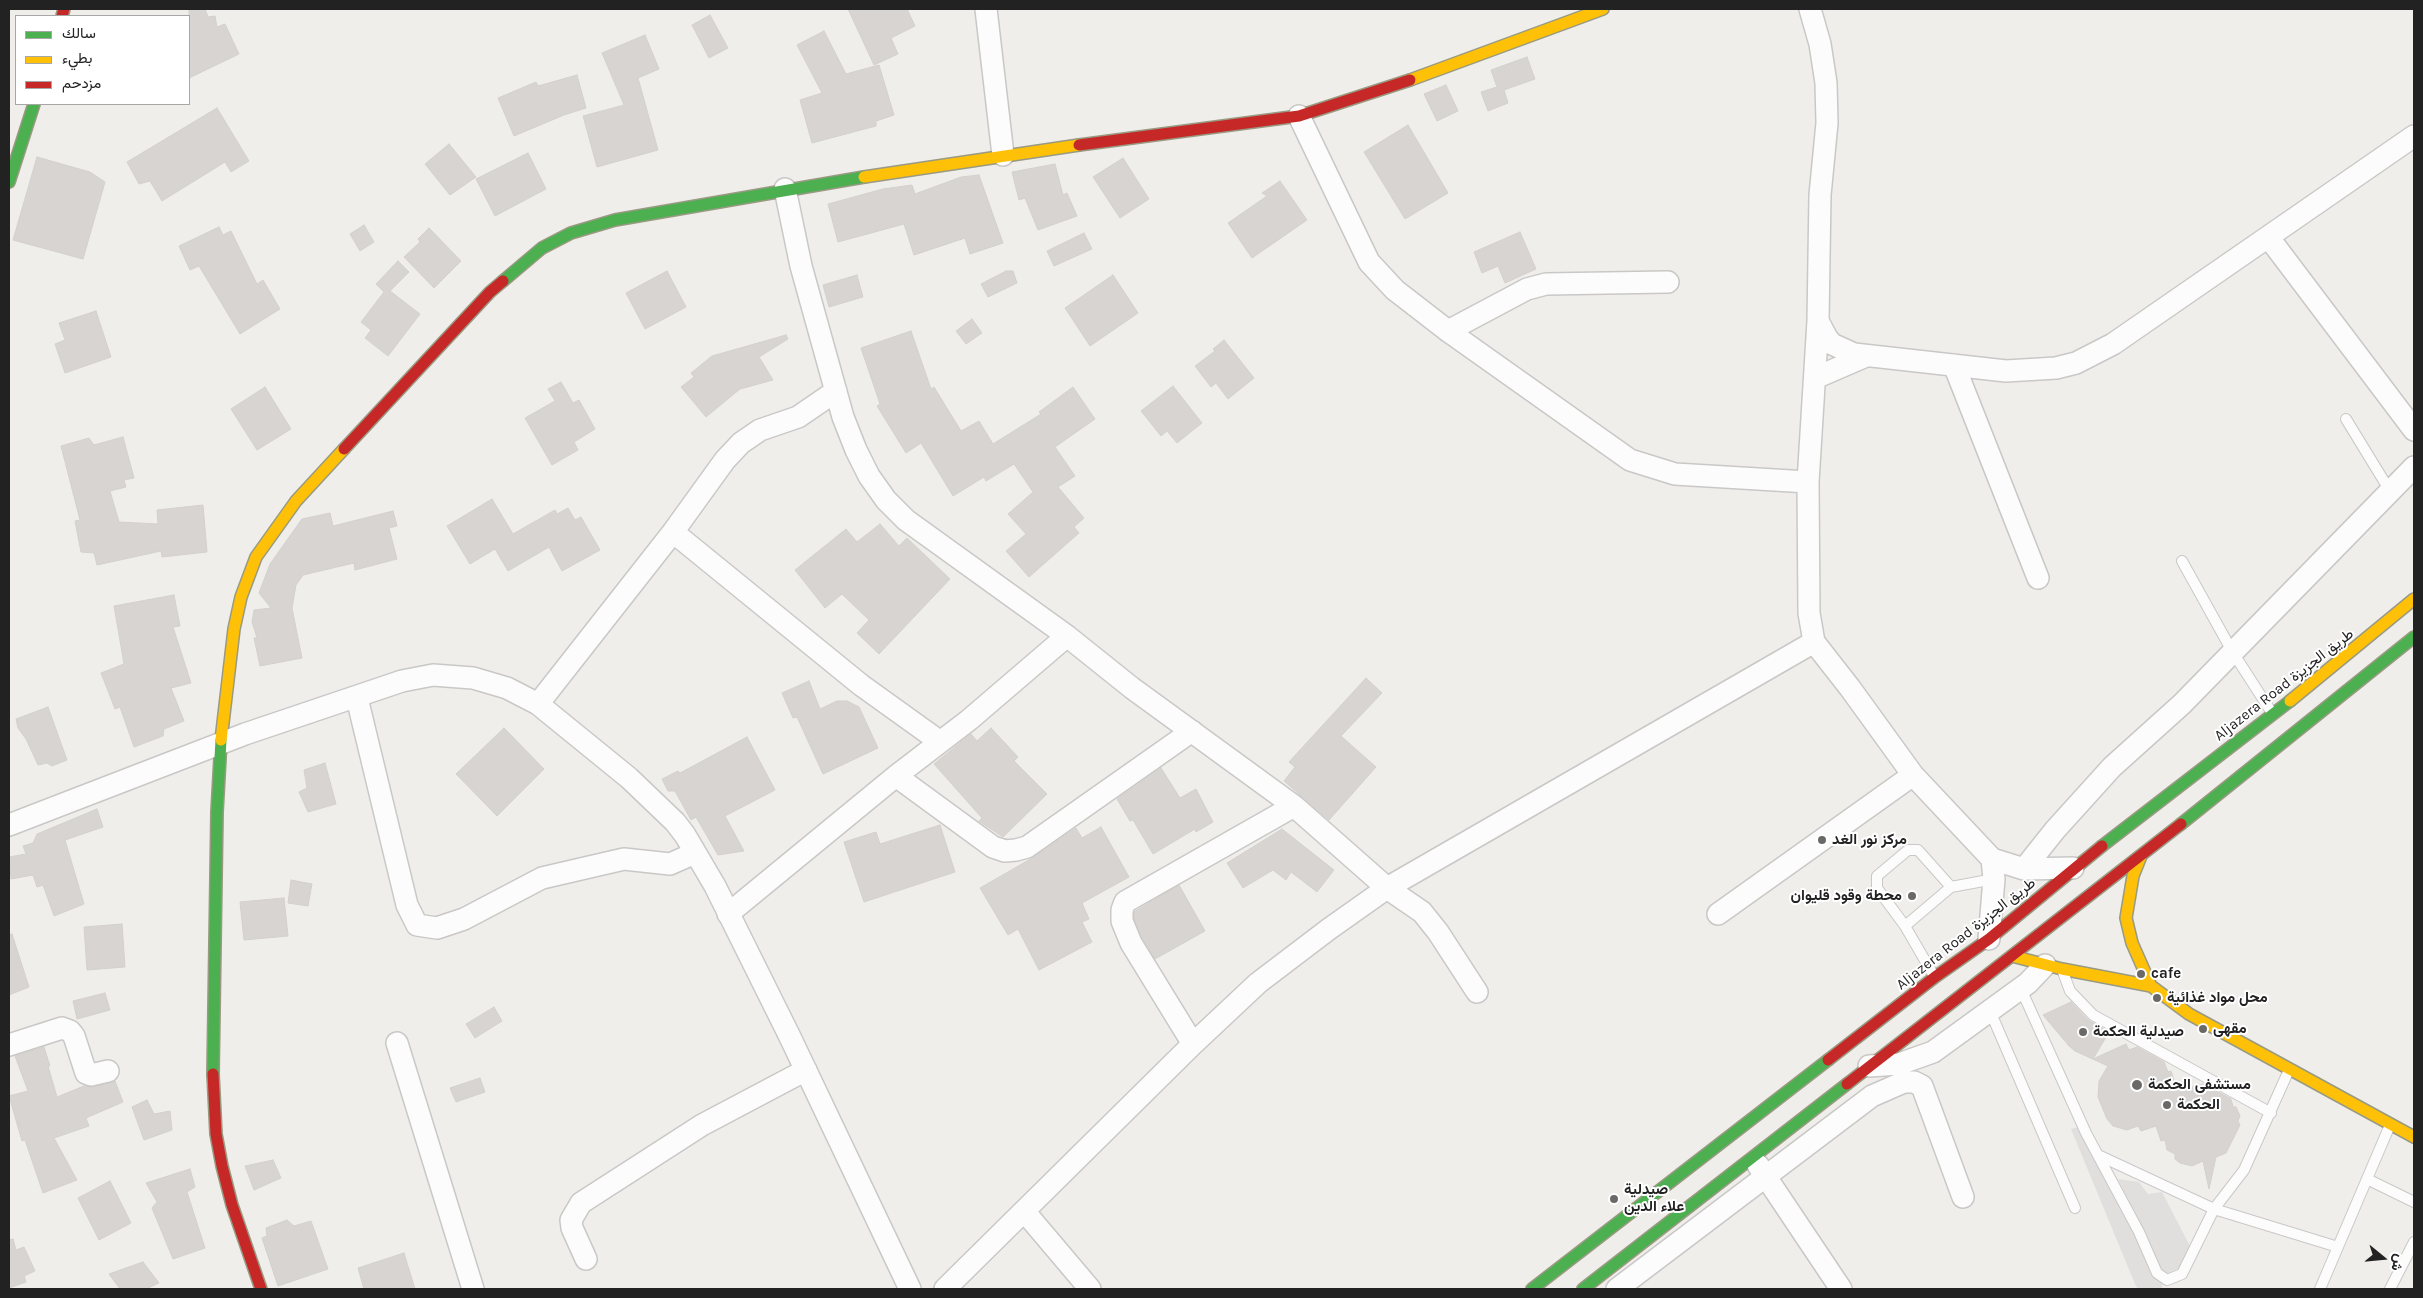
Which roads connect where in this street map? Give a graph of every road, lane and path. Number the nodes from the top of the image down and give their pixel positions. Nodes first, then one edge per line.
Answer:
1 (986, 9) edge
2 (1603, 9) edge
3 (1810, 9) edge
4 (34, 105) edge
5 (1299, 116) junction
6 (2414, 136) edge
7 (1003, 155) junction
8 (9, 182) edge
9 (785, 189) junction
10 (2269, 238) junction
11 (1668, 282) dead end
12 (1818, 321) junction
13 (1448, 331) junction
14 (1866, 356) junction
15 (1954, 365) junction
16 (1815, 378) junction
17 (836, 391) junction
18 (2346, 420) dead end
19 (2414, 430) edge
20 (2414, 466) edge
21 (1808, 482) junction
22 (2390, 491) junction
23 (673, 532) junction
24 (2182, 561) dead end
25 (2038, 578) dead end
26 (2414, 599) edge
27 (1067, 636) junction
28 (2414, 637) edge
29 (1814, 642) junction
30 (2232, 651) junction
31 (357, 698) junction
32 (538, 704) junction
33 (2273, 714) junction
34 (1192, 731) junction
35 (939, 741) junction
36 (221, 743) junction
37 (1913, 775) junction
38 (896, 776) junction
39 (1294, 806) junction
40 (9, 826) edge
41 (695, 853) junction
42 (2140, 856) junction
43 (2073, 868) junction
44 (1993, 869) junction
45 (2024, 869) junction
46 (1951, 887) junction
47 (1387, 888) junction
48 (728, 914) junction
49 (1718, 914) dead end
50 (1905, 926) junction
51 (1989, 939) junction
52 (2012, 956) junction
53 (2054, 967) junction
54 (1935, 977) junction
55 (2151, 986) junction
56 (2021, 989) junction
57 (1477, 992) dead end
58 (1990, 1011) junction
59 (397, 1043) dead end
60 (1193, 1044) junction
61 (9, 1045) edge
62 (1869, 1066) junction
63 (806, 1070) junction
64 (2289, 1070) junction
65 (108, 1071) dead end
66 (1842, 1087) junction
67 (1857, 1107) junction
68 (2271, 1113) junction
69 (2390, 1124) junction
70 (2414, 1137) edge
71 (2098, 1155) junction
72 (1752, 1158) junction
73 (1766, 1176) junction
74 (2367, 1179) junction
75 (1962, 1197) dead end
76 (2414, 1202) edge
77 (2075, 1208) dead end
78 (2214, 1209) junction
79 (1024, 1211) junction
80 (2414, 1242) edge
81 (2338, 1246) junction
82 (586, 1259) dead end
83 (1587, 1288) edge
84 (261, 1289) edge
85 (473, 1289) edge
86 (910, 1289) edge
87 (946, 1289) edge
88 (1090, 1289) edge
89 (1532, 1289) edge
90 (1617, 1289) edge
91 (1841, 1289) edge
92 (2320, 1289) edge
93 (2390, 1289) edge

1 - 7 street
2 - 5 street
3 - 12 street
4 - 8 street
5 - 7 street
5 - 13 street
6 - 10 street
7 - 9 street
9 - 17 street
9 - 36 street
10 - 15 street
10 - 19 street
11 - 13 street
12 - 14 street
12 - 16 street
13 - 21 street
14 - 15 street
14 - 16 street
15 - 25 street
16 - 21 street
17 - 23 street
17 - 27 street
18 - 22 lane
20 - 22 street
21 - 29 street
22 - 30 street
23 - 32 street
23 - 35 street
24 - 30 lane
26 - 33 street, Aljazera Road طريق الجزيزة
27 - 34 street
27 - 35 street
28 - 42 street
29 - 37 street
29 - 47 street
30 - 33 lane
30 - 45 street
31 - 32 street
31 - 36 street
31 - 41 street
32 - 41 street
33 - 43 street, Aljazera Road طريق الجزيزة
34 - 38 street
34 - 39 street
35 - 38 street
36 - 40 street
36 - 84 street
37 - 44 street
37 - 49 street
38 - 48 street
39 - 47 street
39 - 60 street
41 - 48 street
42 - 52 street
42 - 55 street
43 - 45 street
43 - 51 street, Aljazera Road طريق الجزيزة
44 - 45 street
44 - 46 lane
44 - 51 street
46 - 50 lane
46 - 50 lane
47 - 57 street
47 - 60 street
48 - 63 street
50 - 54 lane
51 - 54 street, Aljazera Road طريق الجزيزة
52 - 53 street
52 - 62 street
53 - 55 street
53 - 56 street
53 - 68 lane
54 - 89 street, Aljazera Road طريق الجزيزة
55 - 64 street
56 - 58 street
56 - 71 lane
58 - 62 street
58 - 77 lane
59 - 85 street
60 - 79 street
61 - 65 street
62 - 66 street
63 - 82 street
63 - 86 street
64 - 68 lane
64 - 69 street
66 - 67 street
66 - 72 street
67 - 73 street
67 - 75 street
68 - 78 lane
69 - 70 street
69 - 74 lane
71 - 78 lane
71 - 78 lane
72 - 73 street
72 - 83 street
73 - 90 street
73 - 91 street
74 - 76 lane
74 - 81 lane
78 - 81 lane
79 - 87 street
79 - 88 street
80 - 93 lane
81 - 92 lane

